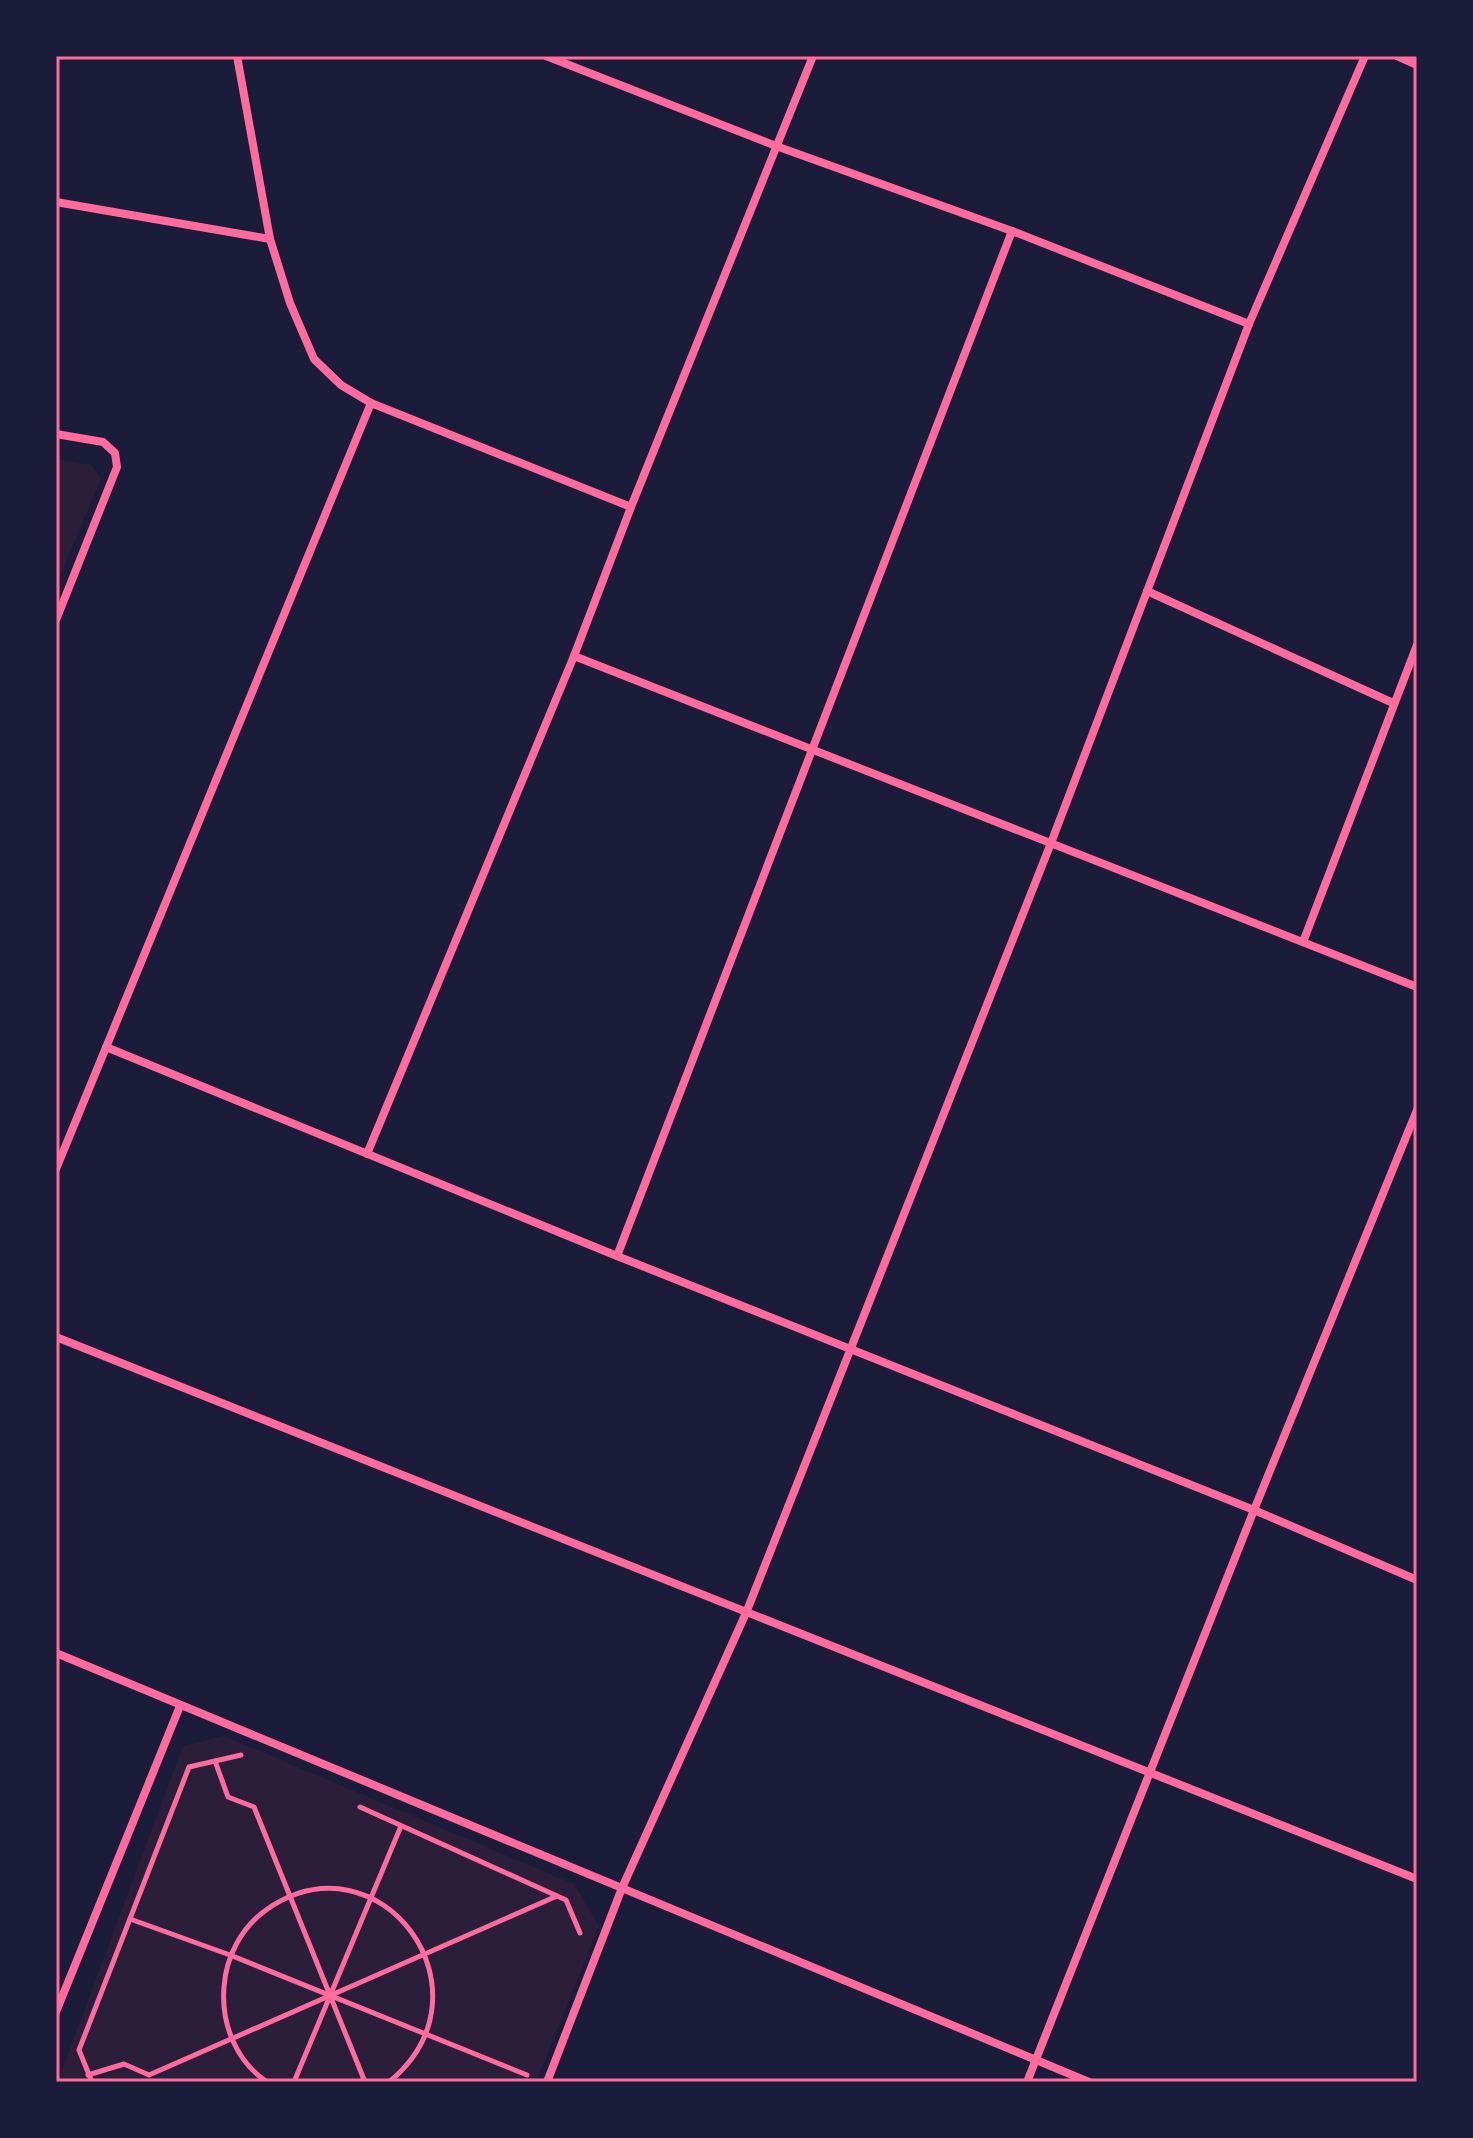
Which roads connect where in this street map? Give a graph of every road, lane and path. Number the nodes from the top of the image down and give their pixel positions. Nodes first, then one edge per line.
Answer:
1 (237, 56) edge
2 (546, 56) edge
3 (813, 56) edge
4 (1365, 56) edge
5 (1397, 56) edge
6 (1417, 65) edge
7 (776, 146) junction
8 (56, 202) edge
9 (1012, 231) junction
10 (270, 239) junction
11 (1249, 324) junction
12 (371, 403) junction
13 (56, 434) edge
14 (631, 507) junction
15 (1147, 591) junction
16 (56, 620) edge
17 (1417, 645) edge
18 (574, 656) junction
19 (1393, 703) junction
20 (812, 749) junction
21 (1051, 843) junction
22 (1303, 942) junction
23 (1417, 987) edge
24 (106, 1047) junction
25 (1417, 1110) edge
26 (367, 1154) junction
27 (56, 1169) edge
28 (617, 1256) junction
29 (56, 1337) edge
30 (849, 1349) junction
31 (1254, 1510) junction
32 (1417, 1580) edge
33 (746, 1613) junction
34 (56, 1653) edge
35 (180, 1706) junction
36 (244, 1755) dead end
37 (215, 1761) junction
38 (1150, 1773) junction
39 (358, 1806) dead end
40 (401, 1826) junction
41 (1417, 1879) edge
42 (622, 1888) junction
43 (557, 1896) junction
44 (290, 1897) junction
45 (370, 1898) junction
46 (130, 1919) junction
47 (585, 1946) dead end
48 (426, 1954) junction
49 (230, 1955) junction
50 (330, 1996) junction
51 (56, 2012) edge
52 (426, 2034) junction
53 (232, 2039) junction
54 (1035, 2061) junction
55 (88, 2075) junction
56 (92, 2082) edge
57 (267, 2082) edge
58 (294, 2082) edge
59 (365, 2082) edge
60 (389, 2082) edge
61 (528, 2082) edge
62 (547, 2082) edge
63 (1027, 2082) edge
64 (1089, 2082) edge

1 - 10 street
2 - 7 street
3 - 7 street
4 - 11 street
5 - 6 street
7 - 9 street
7 - 14 street
8 - 10 street
9 - 11 street
9 - 20 street
10 - 12 street
11 - 15 street
12 - 14 street
12 - 24 street
13 - 16 street
14 - 18 street
15 - 19 street
15 - 21 street
17 - 19 street
18 - 20 street
18 - 26 street
19 - 22 street
20 - 21 street
20 - 28 street
21 - 22 street
21 - 30 street
22 - 23 street
24 - 26 street
24 - 27 street
25 - 31 street
26 - 28 street
28 - 30 street
29 - 33 street
30 - 31 street
30 - 33 street
31 - 32 street
31 - 38 street
33 - 38 street
33 - 42 street
34 - 35 street
35 - 42 street
35 - 51 street
36 - 37 path
37 - 44 path
37 - 46 path
38 - 41 street
38 - 54 street
39 - 40 path
40 - 43 path
40 - 45 path
42 - 54 street
42 - 62 street
43 - 47 path
43 - 48 path
44 - 45 path
44 - 49 path
44 - 50 path
45 - 48 path
45 - 50 path
46 - 49 path
46 - 55 path
48 - 50 path
48 - 52 path
49 - 50 path
49 - 53 path
50 - 52 path
50 - 53 path
50 - 58 path
50 - 59 path
52 - 60 path
52 - 61 path
53 - 55 path
53 - 57 path
54 - 63 street
54 - 64 street
55 - 56 path

